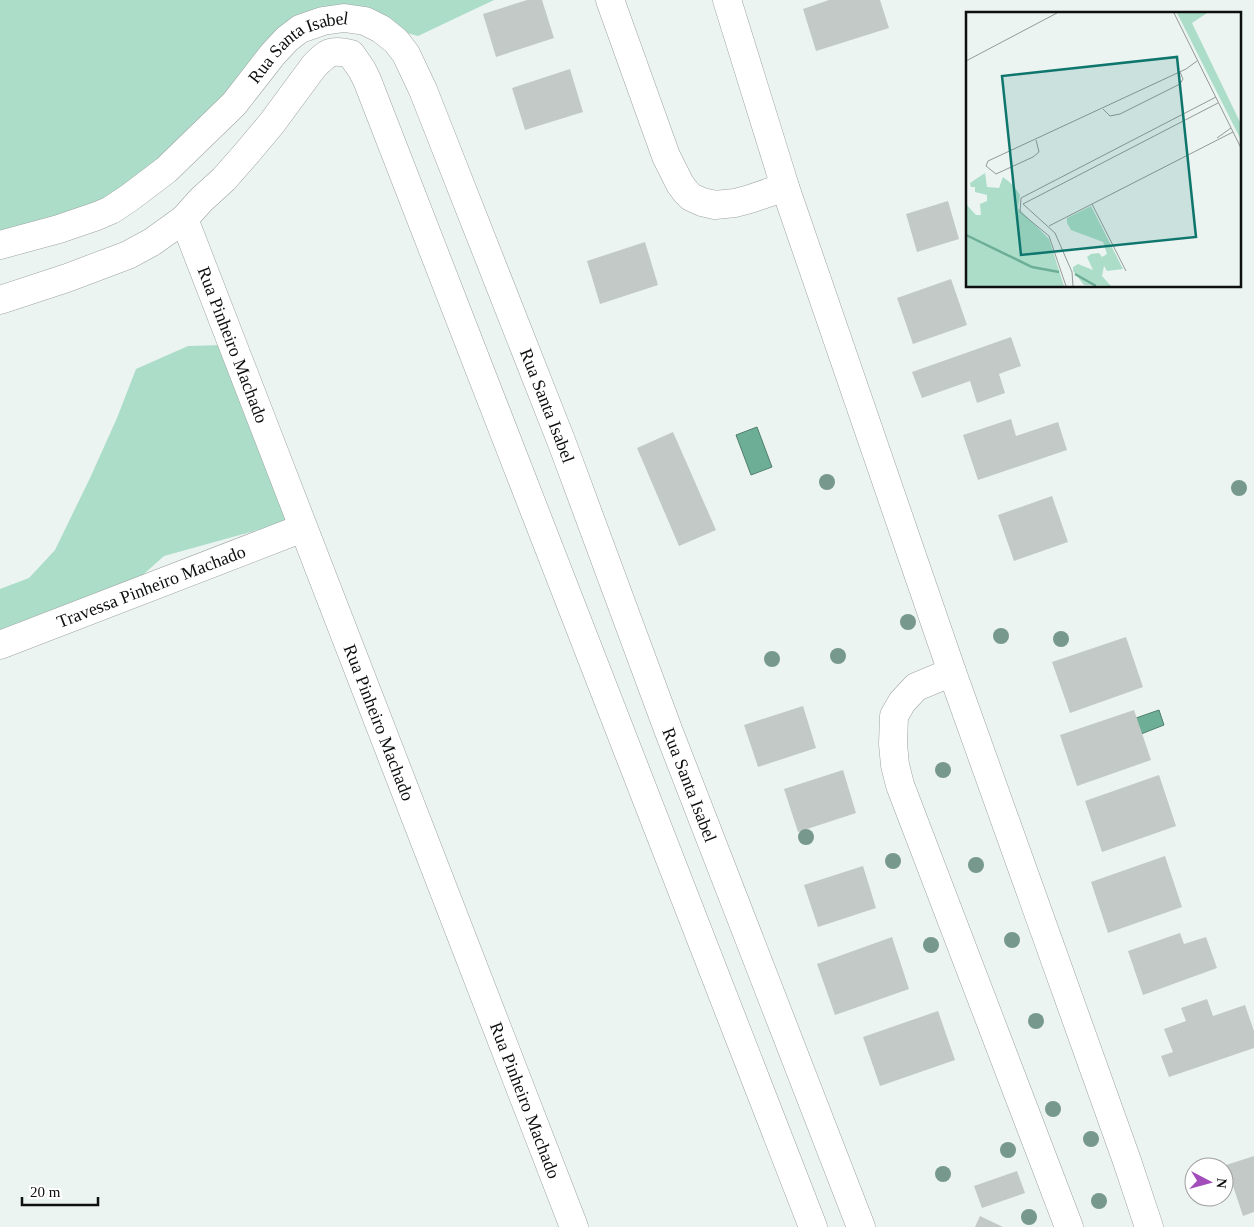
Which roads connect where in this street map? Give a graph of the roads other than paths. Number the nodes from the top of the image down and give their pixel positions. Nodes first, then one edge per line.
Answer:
1 (610, 0) edge
2 (727, 0) edge
3 (785, 188) junction
4 (184, 219) junction
5 (0, 245) edge
6 (0, 300) edge
7 (303, 528) junction
8 (0, 645) edge
9 (952, 672) junction
10 (574, 1227) edge
11 (813, 1227) edge
12 (861, 1227) edge
13 (1069, 1227) edge
14 (1149, 1227) edge

1 - 3 street
2 - 3 street
3 - 9 street
4 - 6 street, Rua Santa Isabel
4 - 7 street, Rua Pinheiro Machado
4 - 11 street, Rua Santa Isabel
5 - 12 street, Rua Santa Isabel
7 - 8 street, Travessa Pinheiro Machado
7 - 10 street, Rua Pinheiro Machado
9 - 13 street
9 - 14 street

